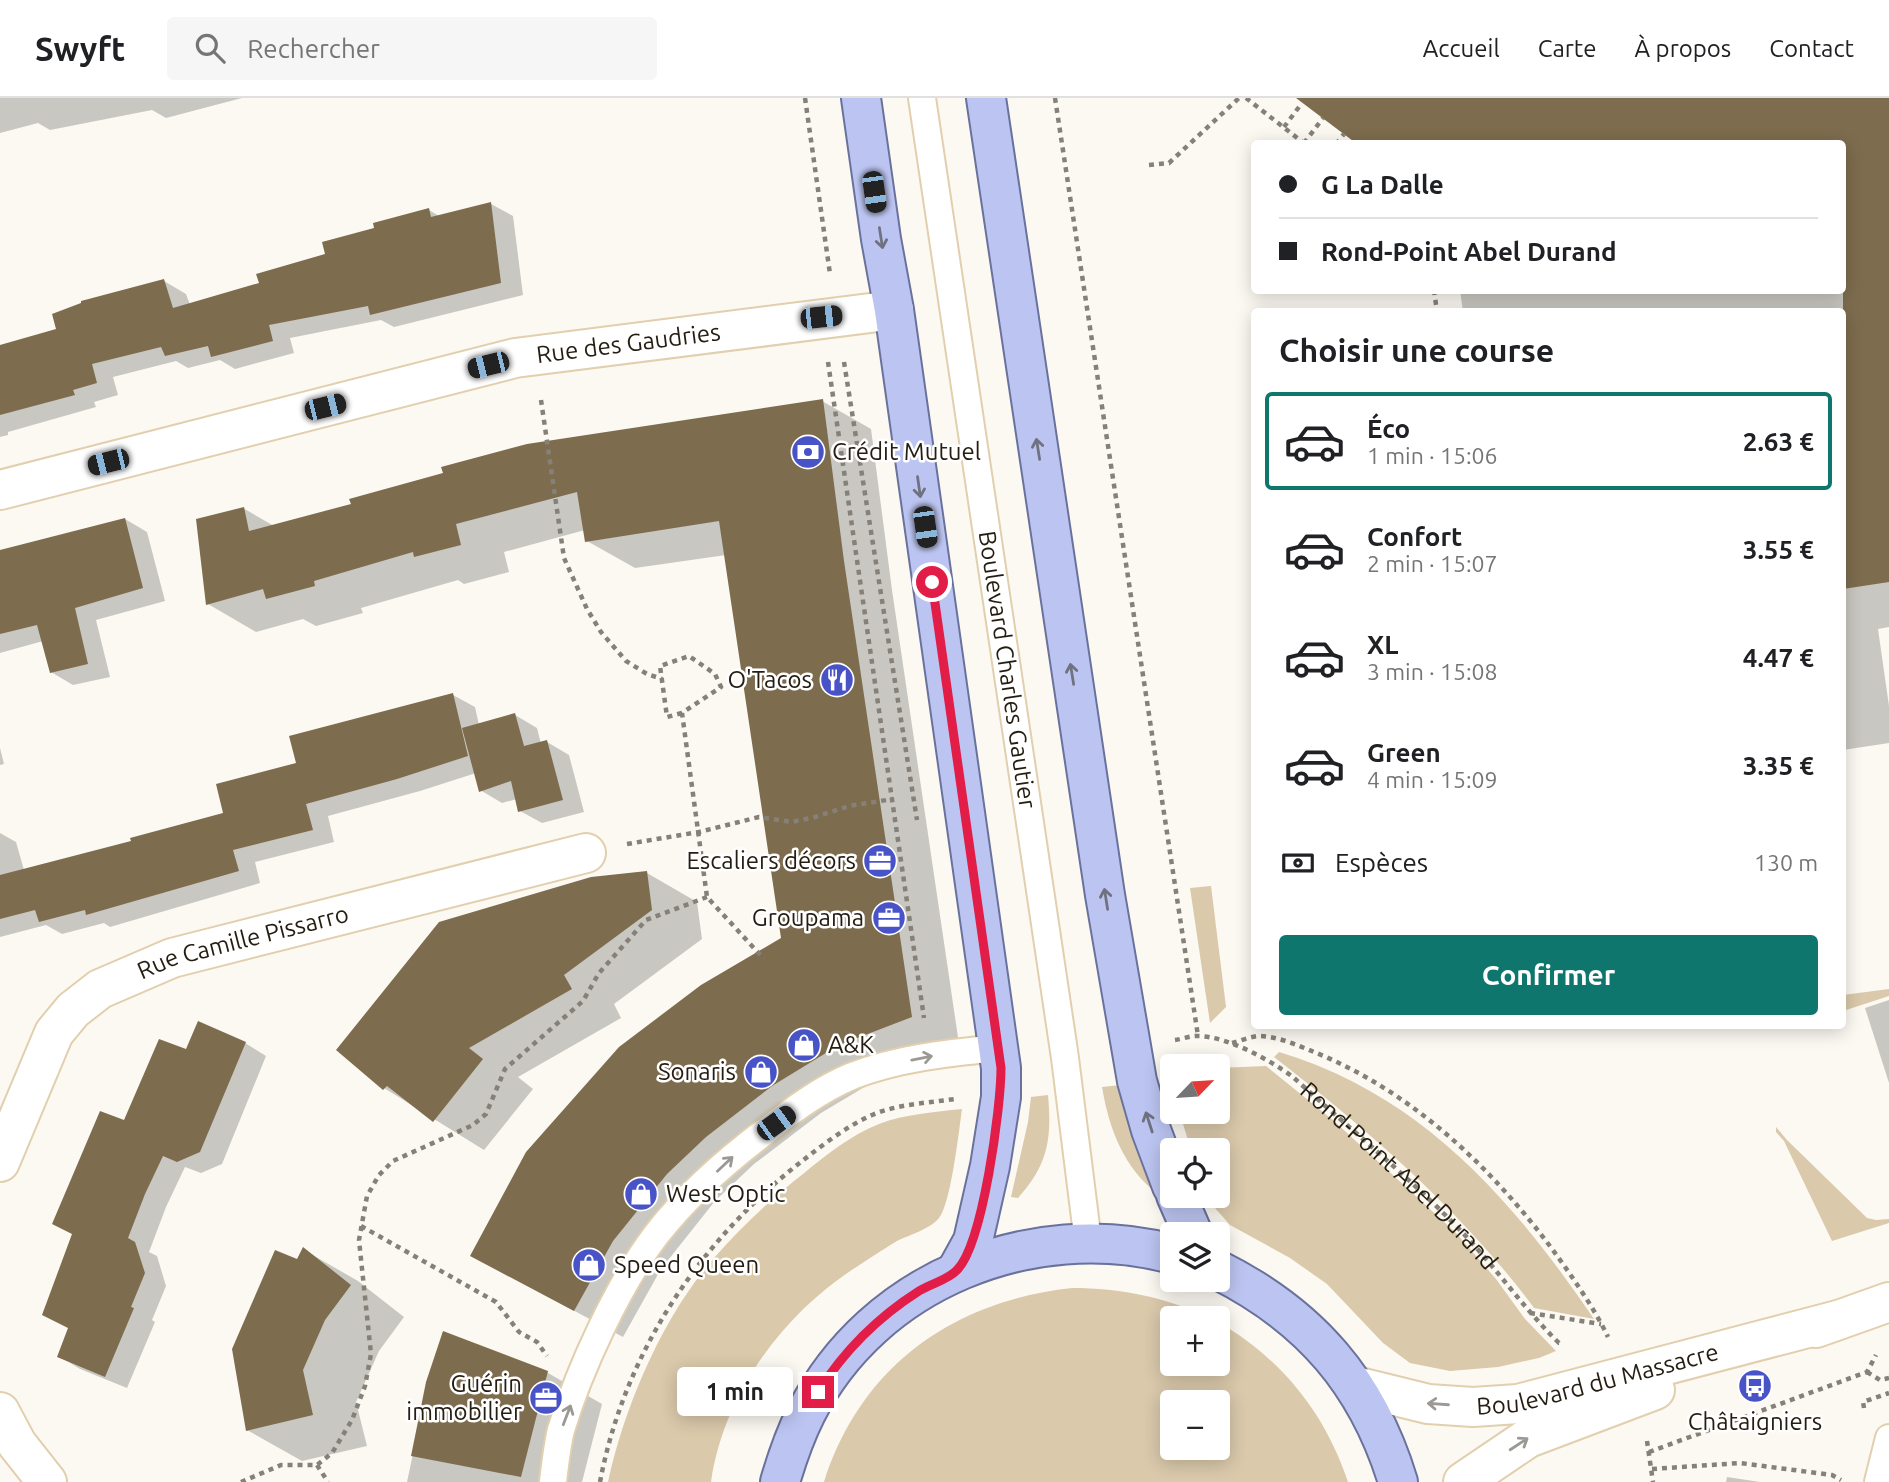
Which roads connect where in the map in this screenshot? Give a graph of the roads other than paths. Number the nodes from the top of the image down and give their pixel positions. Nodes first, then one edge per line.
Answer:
1 (861, 98) edge
2 (922, 98) edge
3 (986, 98) edge
4 (894, 310) junction
5 (0, 490) edge
6 (586, 853) road end
7 (997, 1048) junction
8 (1160, 1152) edge
9 (0, 1162) edge
10 (1088, 1242) junction
11 (1160, 1252) edge
12 (957, 1270) junction
13 (1230, 1277) edge
14 (1889, 1302) edge
15 (1838, 1320) junction
16 (1356, 1386) junction
17 (3, 1423) edge
18 (1889, 1438) edge
19 (47, 1482) edge
20 (553, 1482) edge
21 (780, 1482) edge
22 (1398, 1482) edge
23 (1462, 1482) edge
24 (1878, 1482) edge

1 -> 4 main road
2 - 10 lane, Boulevard Charles Gautier
8 -> 3 main road
4 - 5 street, Rue des Gaudries
4 -> 7 main road
6 - 9 street, Rue Camille Pissarro
7 - 12 main road
20 -> 7 lane
10 - 11 main road
10 - 12 main road
12 - 21 main road
13 - 16 main road
14 - 15 street, Boulevard du Massacre
15 -> 16 street, Boulevard du Massacre
23 -> 15 street, Boulevard du Massacre
16 - 22 main road
17 - 19 street
18 - 24 lane

